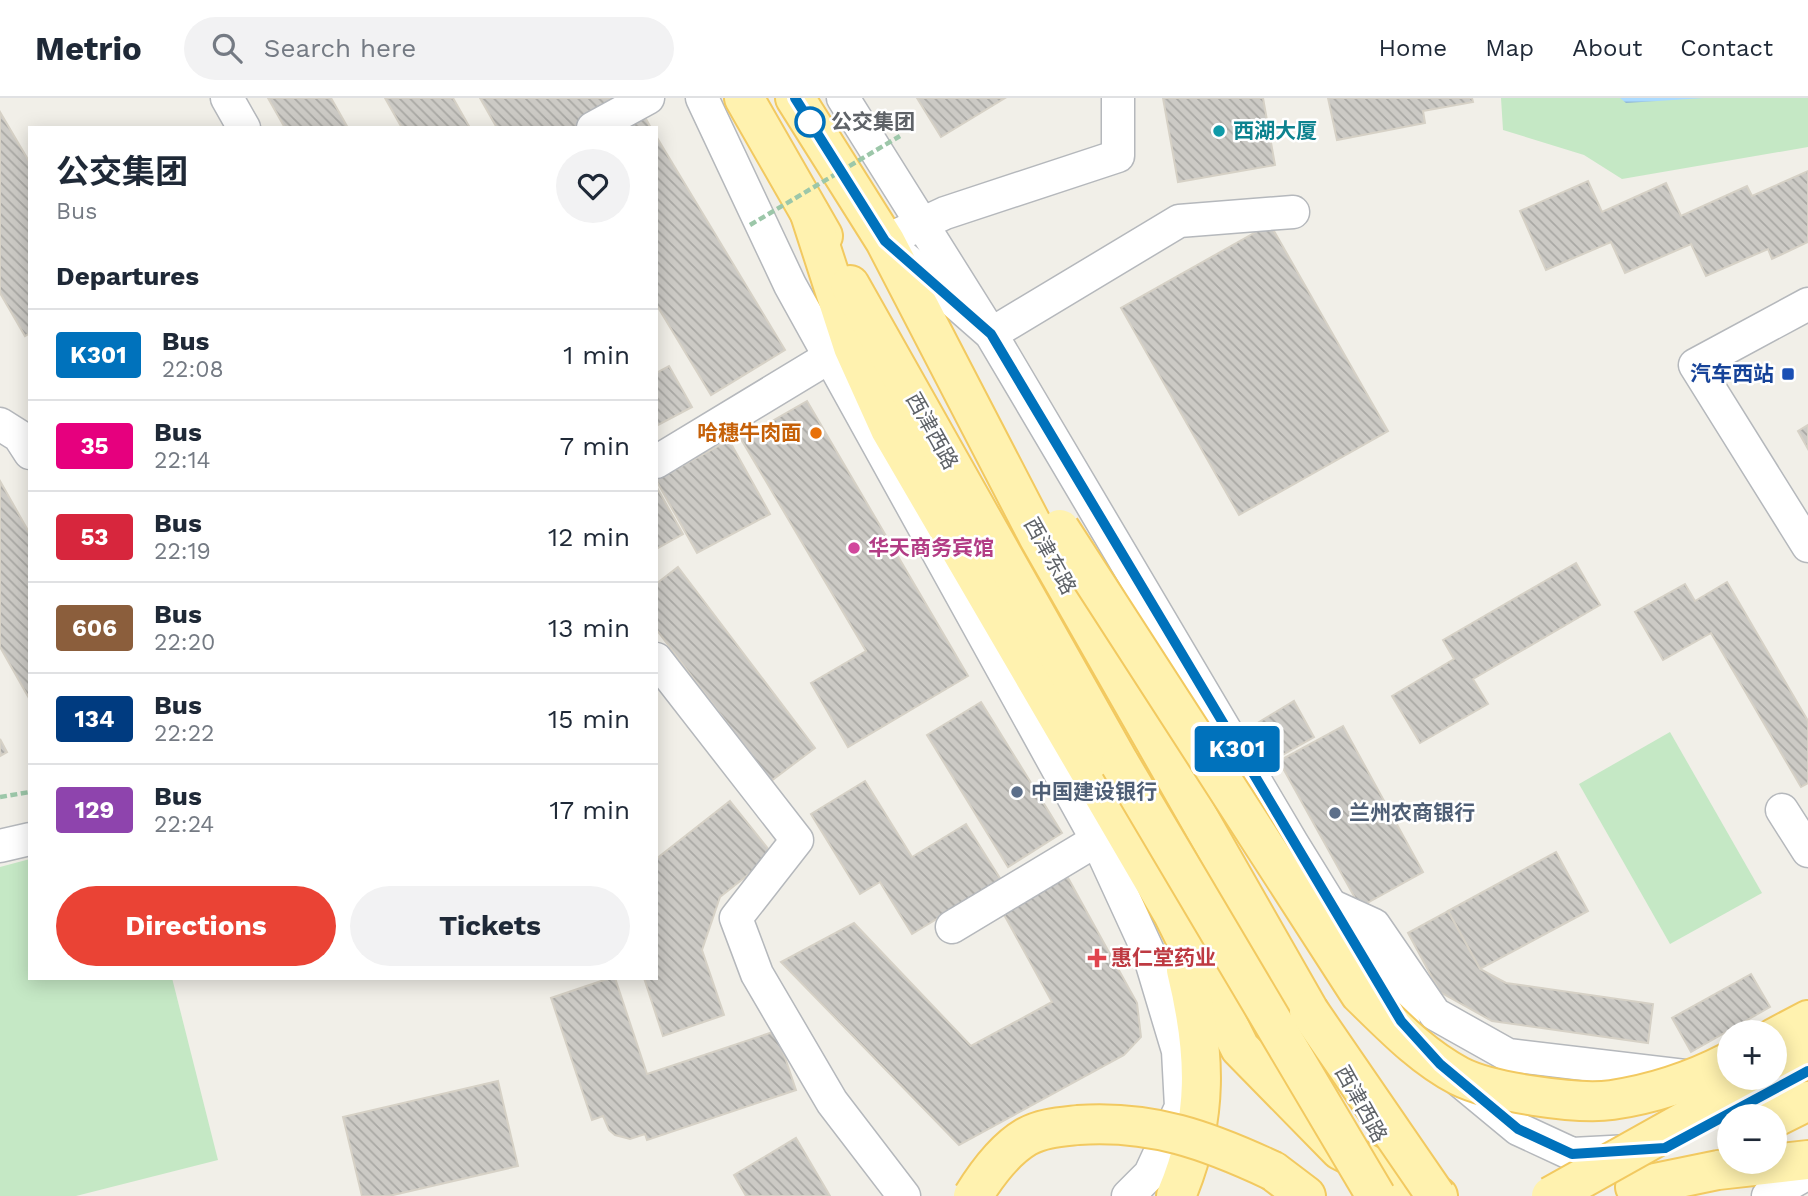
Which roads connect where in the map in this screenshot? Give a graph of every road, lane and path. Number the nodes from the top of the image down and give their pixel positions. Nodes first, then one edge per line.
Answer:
1 (227, 98) edge
2 (648, 98) edge
3 (702, 98) edge
4 (744, 98) edge
5 (795, 98) edge
6 (842, 98) edge
7 (1118, 98) edge
8 (243, 126) edge
9 (597, 126) edge
10 (900, 136) dead end
11 (1293, 212) dead end
12 (810, 214) junction
13 (921, 224) junction
14 (750, 225) dead end
15 (885, 241) junction
16 (1808, 304) edge
17 (991, 334) junction
18 (831, 356) junction
19 (658, 461) edge
20 (1049, 532) junction
21 (1808, 546) edge
22 (658, 662) edge
23 (28, 792) edge
24 (0, 797) edge
25 (1782, 810) dead end
26 (28, 839) edge
27 (1097, 840) junction
28 (0, 846) edge
29 (1808, 851) edge
30 (1331, 905) junction
31 (1173, 914) junction
32 (952, 927) dead end
33 (1309, 1011) junction
34 (1808, 1020) edge
35 (1787, 1031) edge
36 (1808, 1052) edge
37 (1717, 1068) edge
38 (1788, 1089) edge
39 (1717, 1147) edge
40 (1665, 1148) junction
41 (1808, 1160) edge
42 (1808, 1173) edge
43 (1627, 1191) edge
44 (904, 1196) edge
45 (973, 1196) edge
46 (1128, 1196) edge
47 (1176, 1196) edge
48 (1306, 1196) edge
49 (1376, 1196) edge
50 (1412, 1196) edge
51 (1437, 1196) edge
52 (1553, 1196) edge
53 (1768, 1196) edge

1 - 8 street
2 - 9 street
3 - 18 street
4 - 12 main road, 西津西路
5 - 15 main road
6 - 13 street
7 - 13 street
10 - 14 path, bridge
11 - 17 street
12 - 31 main road
12 - 49 main road, 西津西路, bridge
13 - 15 street
13 - 17 street
15 - 17 street
15 - 20 main road
16 - 21 street
17 - 30 street
18 - 19 street
18 - 27 street
20 - 33 main road, 西津东路
20 - 37 main road, bridge
22 - 44 street
23 - 24 path
25 - 29 street
26 - 28 street
27 - 31 street
27 - 32 street
27 - 46 street
30 - 38 street
30 - 40 street
31 - 47 main road
31 - 51 main road
33 - 50 main road, 西津西路, bridge
33 - 51 main road, bridge
34 - 35 main road
36 - 38 main road
38 - 40 street
38 - 52 main road, bridge
39 - 43 main road
40 - 52 street
41 - 43 main road
42 - 53 street
45 - 48 main road, bridge

